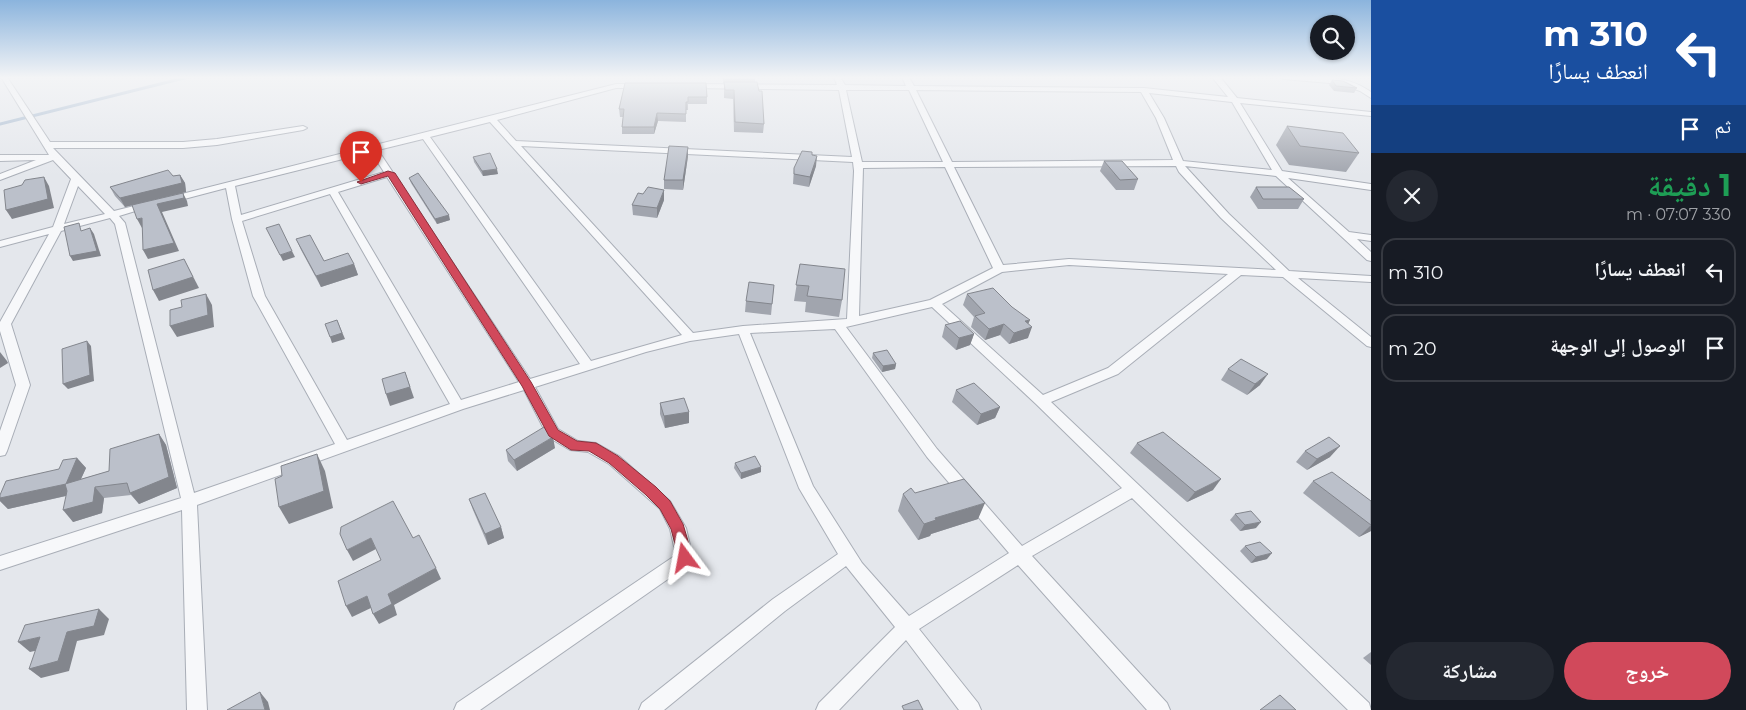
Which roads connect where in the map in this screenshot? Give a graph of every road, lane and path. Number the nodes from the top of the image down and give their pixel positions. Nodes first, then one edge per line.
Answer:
1 (25, 110) edge
2 (525, 110) edge
3 (847, 110) edge
4 (922, 110) edge
5 (1156, 110) edge
6 (1241, 110) edge
7 (1333, 110) edge
8 (1371, 114) edge
9 (492, 119) junction
10 (303, 128) dead end
11 (425, 136) junction
12 (514, 143) junction
13 (48, 146) junction
14 (373, 149) junction
15 (0, 158) edge
16 (858, 165) junction
17 (1180, 167) junction
18 (948, 168) junction
19 (390, 173) junction
20 (1280, 175) junction
21 (0, 177) edge
22 (76, 178) junction
23 (230, 184) junction
24 (1371, 187) edge
25 (332, 190) junction
26 (113, 215) junction
27 (237, 219) junction
28 (57, 229) junction
29 (1346, 235) junction
30 (1371, 238) edge
31 (0, 244) edge
32 (1371, 258) edge
33 (999, 269) junction
34 (1238, 272) junction
35 (1286, 274) junction
36 (1371, 279) edge
37 (934, 303) junction
38 (854, 321) junction
39 (838, 325) junction
40 (3, 326) edge
41 (742, 330) junction
42 (690, 337) junction
43 (1371, 343) edge
44 (588, 366) junction
45 (527, 384) junction
46 (1041, 401) junction
47 (458, 406) junction
48 (343, 446) junction
49 (0, 451) edge
50 (1132, 490) junction
51 (189, 501) junction
52 (1020, 555) junction
53 (848, 556) junction
54 (0, 562) edge
55 (907, 627) junction
56 (830, 709) edge
57 (197, 710) edge
58 (464, 710) edge
59 (649, 710) edge
60 (970, 710) edge
61 (1160, 710) edge
62 (1362, 710) edge

1 - 13 street
2 - 9 street
3 - 16 street
4 - 18 street
5 - 17 street
6 - 20 street
7 - 8 street
9 - 11 street
9 - 12 street
10 - 13 street
11 - 14 street
11 - 44 street
12 - 16 street
12 - 42 street
13 - 15 street
13 - 21 street
13 - 22 street
14 - 19 street
14 - 23 street
16 - 18 street
16 - 38 street
17 - 18 street
17 - 20 street
17 - 35 street
18 - 33 street
19 - 25 street
19 - 45 street
20 - 24 street
20 - 29 street
22 - 26 street
22 - 28 street
23 - 26 street
23 - 27 street
25 - 27 street
25 - 47 street
26 - 28 street
26 - 51 street
27 - 48 street
28 - 31 street
28 - 40 street
29 - 30 street
29 - 32 street
33 - 34 street
33 - 37 street
34 - 35 street
34 - 46 street
35 - 36 street
35 - 43 street
37 - 38 street
37 - 46 street
38 - 39 street
39 - 41 street
39 - 52 street
40 - 49 street
41 - 42 street
41 - 53 street
42 - 44 street
44 - 45 street
45 - 47 street
45 - 58 street
46 - 50 street
47 - 48 street
48 - 51 street
50 - 52 street
50 - 62 street
51 - 54 street
51 - 57 street
52 - 55 street
52 - 61 street
53 - 55 street
53 - 59 street
55 - 56 street
55 - 60 street

